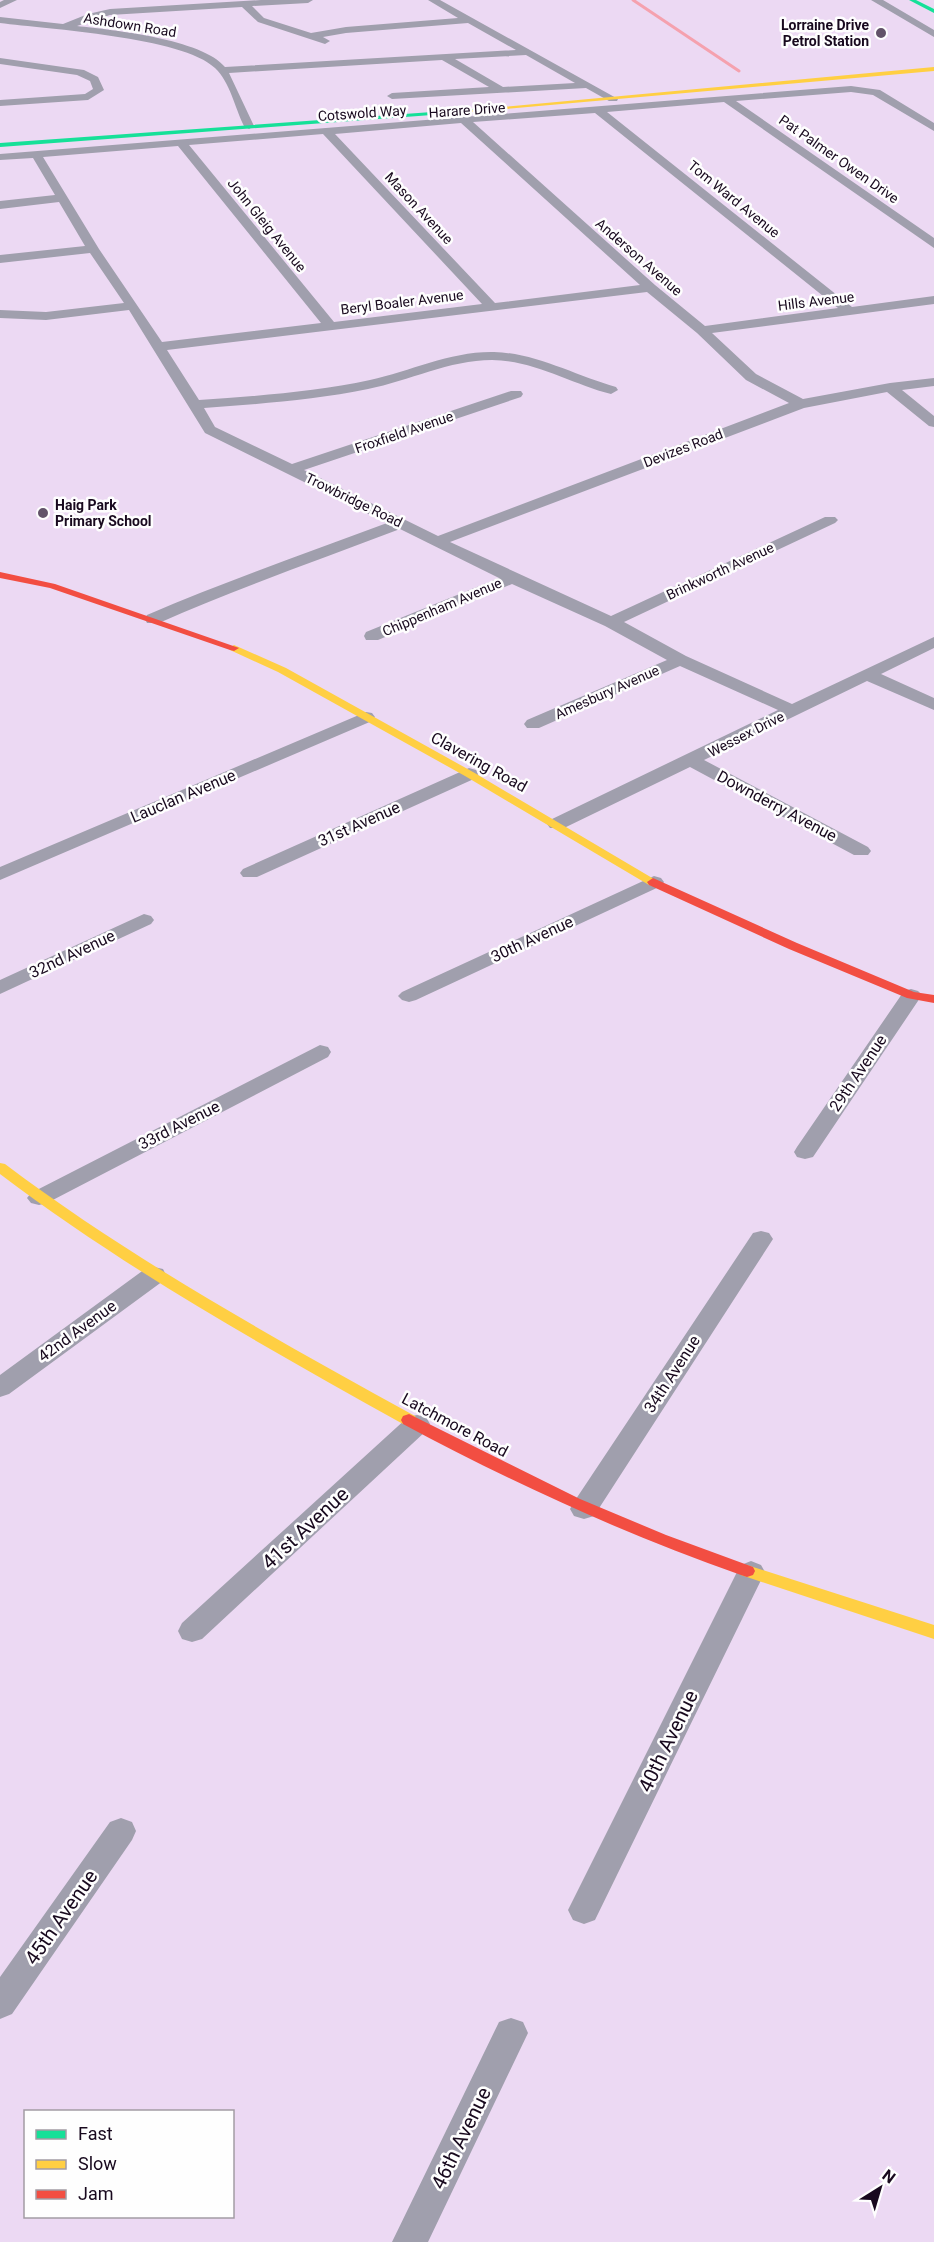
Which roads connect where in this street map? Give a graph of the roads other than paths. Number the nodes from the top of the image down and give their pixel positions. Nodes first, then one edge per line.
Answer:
1 (12, 0) edge
2 (308, 0) edge
3 (433, 0) edge
4 (912, 0) edge
5 (879, 1) edge
6 (243, 4) junction
7 (0, 5) edge
8 (934, 11) edge
9 (0, 20) edge
10 (469, 20) junction
11 (63, 28) junction
12 (934, 34) edge
13 (312, 36) junction
14 (527, 52) junction
15 (446, 58) junction
16 (0, 61) edge
17 (351, 62) junction
18 (934, 69) edge
19 (222, 70) junction
20 (588, 85) junction
21 (501, 90) junction
22 (392, 96) dead end
23 (614, 99) junction
24 (726, 99) junction
25 (0, 103) edge
26 (598, 110) junction
27 (465, 121) junction
28 (249, 126) junction
29 (934, 128) edge
30 (326, 131) junction
31 (181, 142) junction
32 (0, 145) edge
33 (36, 154) junction
34 (0, 156) edge
35 (63, 198) junction
36 (0, 205) edge
37 (934, 244) edge
38 (93, 249) junction
39 (0, 259) edge
40 (650, 288) junction
41 (934, 300) edge
42 (133, 306) junction
43 (491, 306) junction
44 (851, 312) junction
45 (0, 314) edge
46 (330, 326) junction
47 (702, 330) junction
48 (158, 347) junction
49 (934, 382) edge
50 (890, 387) junction
51 (611, 390) dead end
52 (516, 394) dead end
53 (801, 404) junction
54 (194, 405) junction
55 (934, 423) edge
56 (293, 470) junction
57 (830, 520) dead end
58 (401, 523) junction
59 (438, 541) junction
60 (0, 576) edge
61 (512, 578) junction
62 (153, 619) junction
63 (611, 622) junction
64 (372, 636) dead end
65 (934, 642) edge
66 (680, 660) junction
67 (868, 675) junction
68 (934, 705) edge
69 (792, 710) junction
70 (366, 717) junction
71 (533, 724) dead end
72 (692, 761) junction
73 (469, 774) junction
74 (557, 824) junction
75 (861, 851) dead end
76 (250, 873) dead end
77 (0, 874) edge
78 (654, 882) junction
79 (144, 920) dead end
80 (0, 988) edge
81 (911, 995) junction
82 (410, 996) dead end
83 (934, 999) edge
84 (320, 1052) dead end
85 (804, 1152) dead end
86 (0, 1167) edge
87 (39, 1198) junction
88 (761, 1239) dead end
89 (154, 1275) junction
90 (0, 1388) edge
91 (417, 1424) junction
92 (584, 1509) junction
93 (751, 1572) junction
94 (192, 1631) dead end
95 (934, 1632) edge
96 (121, 1831) dead end
97 (584, 1910) dead end
98 (0, 2004) edge
99 (511, 2033) dead end
100 (410, 2242) edge

1 - 7 street
2 - 6 street
3 - 10 street
4 - 5 street
4 - 8 street
5 - 12 street
6 - 11 street
6 - 13 street
9 - 11 street, Ashdown Road
10 - 13 street
10 - 14 street
11 - 19 street, Ashdown Road
13 - 17 street
14 - 15 street
14 - 20 street
15 - 17 street
15 - 21 street
16 - 25 street
17 - 19 street
18 - 23 street, Harare Drive
19 - 28 street, Ashdown Road
20 - 21 street
20 - 23 street
21 - 22 street
23 - 28 street, Harare Drive
24 - 26 street, Cotswold Way
24 - 29 street, Cotswold Way
24 - 37 street, Pat Palmer Owen Drive
26 - 27 street, Cotswold Way
26 - 44 street, Tom Ward Avenue
27 - 30 street, Cotswold Way
27 - 40 street, Anderson Avenue
28 - 32 street, Harare Drive
30 - 31 street, Cotswold Way
30 - 43 street, Mason Avenue
31 - 33 street, Cotswold Way
31 - 46 street, John Gleig Avenue
33 - 34 street, Cotswold Way
33 - 35 street, Trowbridge Road
35 - 36 street
35 - 38 street, Trowbridge Road
38 - 39 street
38 - 42 street, Trowbridge Road
40 - 43 street, Beryl Boaler Avenue
40 - 47 street, Anderson Avenue
41 - 44 street, Hills Avenue
42 - 45 street
42 - 48 street, Trowbridge Road
43 - 46 street, Beryl Boaler Avenue
44 - 47 street, Hills Avenue
46 - 48 street, Beryl Boaler Avenue
47 - 53 street, Anderson Avenue
48 - 54 street, Trowbridge Road
49 - 50 street, Devizes Road
50 - 53 street, Devizes Road
50 - 55 street
51 - 54 street
52 - 56 street, Froxfield Avenue
53 - 59 street, Devizes Road
54 - 56 street, Trowbridge Road
56 - 58 street, Trowbridge Road
57 - 63 street, Brinkworth Avenue
58 - 59 street, Trowbridge Road
58 - 62 street
59 - 61 street, Trowbridge Road
60 - 62 street, Clavering Road
61 - 63 street, Trowbridge Road
61 - 64 street, Chippenham Avenue
62 - 70 street, Clavering Road
63 - 66 street, Trowbridge Road
65 - 67 street, Wessex Drive
66 - 69 street, Trowbridge Road
66 - 71 street, Amesbury Avenue
67 - 68 street
67 - 69 street, Wessex Drive
69 - 72 street, Wessex Drive
70 - 73 street, Clavering Road
70 - 77 street, Lauclan Avenue
72 - 74 street, Wessex Drive
72 - 75 street, Downderry Avenue
73 - 74 street, Clavering Road
73 - 76 street, 31st Avenue
74 - 78 street, Clavering Road
78 - 81 street, Clavering Road
78 - 82 street, 30th Avenue
79 - 80 street, 32nd Avenue
81 - 83 street, Clavering Road
81 - 85 street, 29th Avenue
84 - 87 street, 33rd Avenue
86 - 87 street, Latchmore Road
87 - 89 street, Latchmore Road
88 - 92 street, 34th Avenue
89 - 90 street, 42nd Avenue
89 - 91 street, Latchmore Road
91 - 92 street, Latchmore Road
91 - 94 street, 41st Avenue
92 - 93 street, Latchmore Road
93 - 95 street, Latchmore Road
93 - 97 street, 40th Avenue
96 - 98 street, 45th Avenue
99 - 100 street, 46th Avenue

